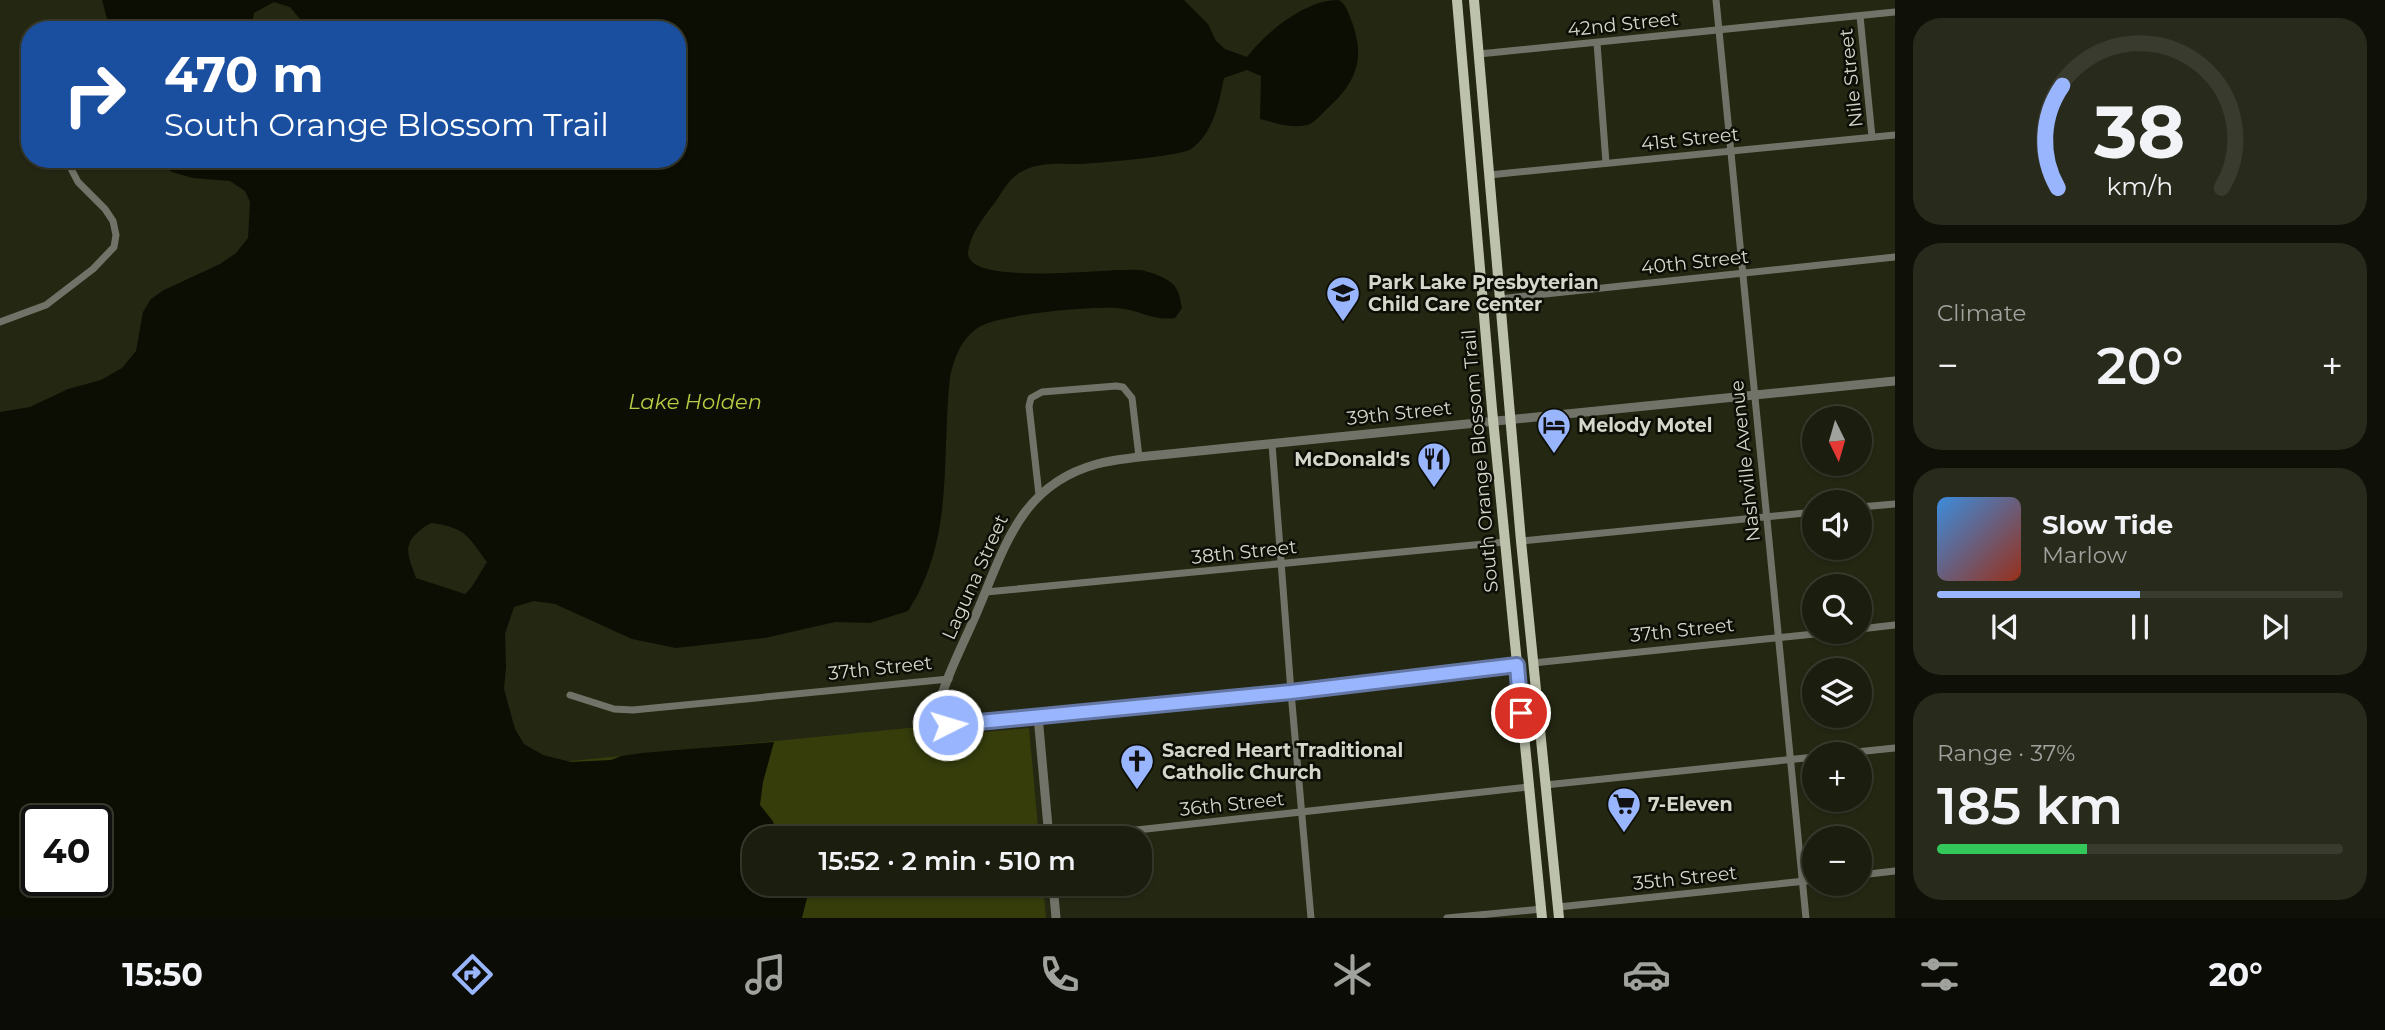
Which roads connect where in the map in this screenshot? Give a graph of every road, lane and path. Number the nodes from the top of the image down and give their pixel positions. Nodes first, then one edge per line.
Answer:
1 (1457, 0) edge
2 (1474, 0) edge
3 (1716, 0) edge
4 (1895, 12) edge
5 (1860, 16) junction
6 (1718, 30) junction
7 (1597, 43) junction
8 (1479, 54) junction
9 (1895, 135) edge
10 (1872, 137) junction
11 (1730, 151) junction
12 (1470, 152) junction
13 (1606, 163) junction
14 (71, 168) edge
15 (1489, 175) junction
16 (1895, 257) edge
17 (1742, 273) junction
18 (1499, 299) junction
19 (0, 322) edge
20 (1895, 380) edge
21 (1754, 394) junction
22 (1510, 419) junction
23 (1493, 421) junction
24 (1272, 444) junction
25 (1139, 457) junction
26 (1040, 495) junction
27 (1895, 503) edge
28 (1872, 506) edge
29 (1802, 513) edge
30 (1766, 517) junction
31 (1521, 541) junction
32 (1505, 542) junction
33 (1281, 564) junction
34 (986, 592) junction
35 (1895, 625) edge
36 (1872, 628) edge
37 (1802, 635) edge
38 (1778, 638) junction
39 (1533, 663) junction
40 (1517, 665) junction
41 (949, 679) junction
42 (1291, 692) junction
43 (570, 695) dead end
44 (1038, 716) junction
45 (1895, 748) edge
46 (1872, 750) edge
47 (1802, 758) edge
48 (1789, 760) junction
49 (1545, 785) junction
50 (1528, 787) junction
51 (1531, 809) junction
52 (1301, 813) junction
53 (1048, 826) edge
54 (1152, 829) edge
55 (1895, 871) edge
56 (1802, 873) edge
57 (1872, 874) edge
58 (1802, 882) edge
59 (1054, 896) edge
60 (1804, 896) edge
61 (1559, 913) edge
62 (1544, 915) edge
63 (1056, 918) edge
64 (1311, 918) edge
65 (1447, 918) edge
66 (1806, 918) edge

1 - 12 main road, South Orange Blossom Trail
2 - 8 main road, South Orange Blossom Trail
3 - 6 street, Nashville Avenue
4 - 5 street, 42nd Street
5 - 6 street, 42nd Street
5 - 10 street, Nile Street
6 - 7 street, 42nd Street
6 - 11 street, Nashville Avenue
7 - 8 street, 42nd Street
7 - 13 street
8 - 15 main road, South Orange Blossom Trail
9 - 10 street, 41st Street
10 - 11 street, 41st Street
11 - 13 street, 41st Street
11 - 17 street, Nashville Avenue
12 - 15 main road
12 - 23 main road, South Orange Blossom Trail
13 - 15 street, 41st Street
14 - 19 street
15 - 18 main road, South Orange Blossom Trail
16 - 17 street, 40th Street
17 - 18 street, 40th Street
17 - 21 street, Nashville Avenue
18 - 22 main road, South Orange Blossom Trail
20 - 21 street, 39th Street
21 - 22 street, 39th Street
21 - 30 street, Nashville Avenue
22 - 23 street, 39th Street
22 - 31 main road, South Orange Blossom Trail
23 - 24 street, 39th Street
23 - 32 main road, South Orange Blossom Trail
24 - 25 street, 39th Street
24 - 33 street
25 - 26 street, 39th Street
25 - 26 street
26 - 34 street, Laguna Street
27 - 28 street
29 - 30 street
30 - 31 street
30 - 38 street, Nashville Avenue
31 - 39 main road, South Orange Blossom Trail
32 - 33 street, 38th Street
32 - 40 main road, South Orange Blossom Trail
33 - 34 street, 38th Street
33 - 42 street
34 - 41 street, Laguna Street
35 - 36 street
37 - 38 street, 37th Street
38 - 39 street, 37th Street
38 - 48 street, Nashville Avenue
39 - 49 main road, South Orange Blossom Trail
40 - 42 street, 37th Street
40 - 50 main road, South Orange Blossom Trail
41 - 43 street, 37th Street
41 - 44 street, 37th Street
42 - 44 street, 37th Street
42 - 52 street
44 - 53 street
45 - 46 street
47 - 48 street
48 - 49 street
48 - 56 street, Nashville Avenue
49 - 61 main road, South Orange Blossom Trail
50 - 51 main road, South Orange Blossom Trail
50 - 52 street, 36th Street
51 - 61 main road
51 - 62 main road, South Orange Blossom Trail
52 - 54 street, 36th Street
52 - 64 street
55 - 57 street
58 - 61 street, 35th Street
59 - 63 street
60 - 66 street, Nashville Avenue
62 - 65 street

